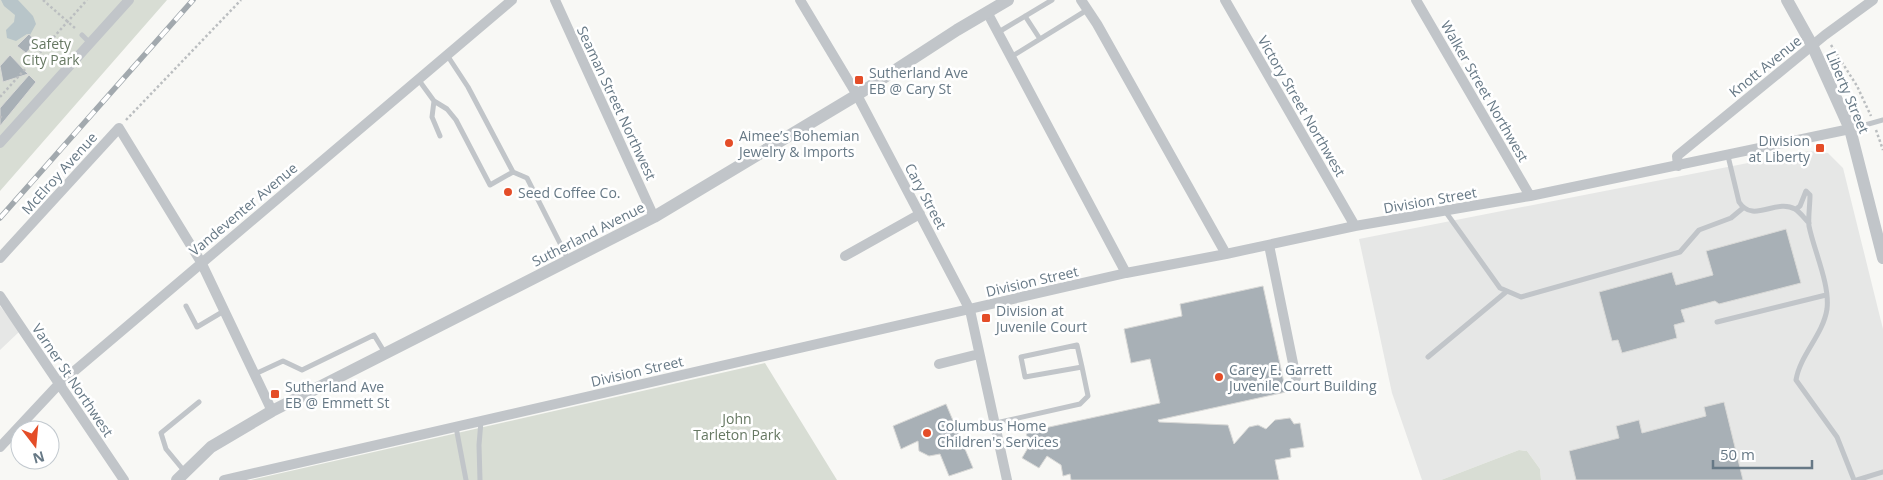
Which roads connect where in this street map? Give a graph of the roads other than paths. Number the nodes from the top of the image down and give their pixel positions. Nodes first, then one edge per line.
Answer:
1 (129, 0) edge
2 (512, 0) edge
3 (555, 0) edge
4 (800, 0) edge
5 (1008, 0) edge
6 (1052, 0) edge
7 (1081, 0) edge
8 (1225, 0) edge
9 (1416, 0) edge
10 (1788, 0) edge
11 (1873, 0) edge
12 (1087, 10) junction
13 (987, 12) junction
14 (1025, 16) junction
15 (997, 33) junction
16 (82, 35) road end
17 (1040, 39) junction
18 (90, 43) junction
19 (1812, 46) junction
20 (447, 55) junction
21 (1009, 58) junction
22 (418, 79) junction
23 (858, 94) junction
24 (434, 101) junction
25 (1883, 120) edge
26 (1850, 129) junction
27 (440, 136) dead end
28 (0, 143) edge
29 (1728, 156) junction
30 (1677, 161) junction
31 (513, 172) junction
32 (1530, 196) junction
33 (1743, 208) junction
34 (1796, 209) junction
35 (1445, 211) junction
36 (920, 214) junction
37 (654, 217) junction
38 (1809, 223) junction
39 (1355, 226) junction
40 (1269, 245) junction
41 (1226, 254) junction
42 (845, 256) dead end
43 (0, 258) edge
44 (1883, 258) edge
45 (568, 261) junction
46 (201, 262) junction
47 (1126, 273) junction
48 (1506, 292) junction
49 (1826, 295) junction
50 (0, 296) edge
51 (186, 306) dead end
52 (970, 310) junction
53 (225, 311) junction
54 (1717, 322) dead end
55 (385, 354) junction
56 (979, 354) junction
57 (1428, 357) dead end
58 (939, 364) dead end
59 (1082, 367) junction
60 (255, 374) junction
61 (1296, 378) dead end
62 (59, 384) junction
63 (199, 402) dead end
64 (272, 411) junction
65 (481, 420) junction
66 (996, 423) junction
67 (456, 427) junction
68 (0, 446) edge
69 (1883, 472) edge
70 (181, 476) edge
71 (124, 480) edge
72 (224, 480) edge
73 (466, 480) edge
74 (480, 480) edge
75 (1007, 480) edge
76 (1856, 480) edge

1 - 18 street
2 - 20 street, Vandeventer Avenue
3 - 37 street, Seaman Street Northwest
4 - 23 street, Cary Street
5 - 13 street, Sutherland Avenue
6 - 14 lane
7 - 12 street
8 - 39 street, Victory Street Northwest
9 - 32 street, Walker Street Northwest
10 - 19 street, Liberty Street
11 - 19 street, Knott Avenue
12 - 17 lane
12 - 41 street
13 - 15 street
13 - 23 street, Sutherland Avenue
14 - 15 lane
14 - 17 lane
15 - 21 street
16 - 18 lane
17 - 21 lane
18 - 28 street
19 - 26 street, Liberty Street
19 - 30 street, Knott Avenue
20 - 22 street, Vandeventer Avenue
20 - 31 lane
21 - 47 street
22 - 24 lane
22 - 46 street, Vandeventer Avenue
23 - 36 street, Cary Street
23 - 37 street, Sutherland Avenue
24 - 27 lane
24 - 31 lane
25 - 26 lane
26 - 29 street, Division Street
26 - 44 street, Liberty Street
29 - 30 street, Division Street
29 - 33 lane
30 - 32 street, Division Street
31 - 45 lane
32 - 35 street, Division Street
33 - 34 lane
33 - 48 lane
34 - 38 lane
34 - 38 lane
35 - 39 street, Division Street
35 - 48 lane
36 - 42 street
36 - 52 street, Cary Street
37 - 45 street, Sutherland Avenue
38 - 49 lane
39 - 40 street, Division Street
40 - 41 street, Division Street
40 - 61 street
41 - 47 street, Division Street
43 - 46 street, McElroy Avenue
45 - 55 street, Sutherland Avenue
46 - 53 street
46 - 62 street, Vandeventer Avenue
47 - 52 street, Division Street
48 - 57 lane
49 - 54 lane
49 - 76 lane
50 - 62 street, Varner St Northwest
51 - 53 lane
52 - 56 street, Cary Street
52 - 65 street, Division Street
53 - 60 street
55 - 60 lane
55 - 64 street, Sutherland Avenue
56 - 58 street
56 - 66 street, Cary Street
59 - 59 lane
59 - 66 lane
60 - 64 street
62 - 68 street, Vandeventer Avenue
62 - 71 street, Varner St Northwest
63 - 70 lane
64 - 70 street, Sutherland Avenue
65 - 67 street, Division Street
65 - 74 lane
66 - 75 street, Cary Street
67 - 72 street, Division Street
67 - 73 lane
69 - 76 lane

